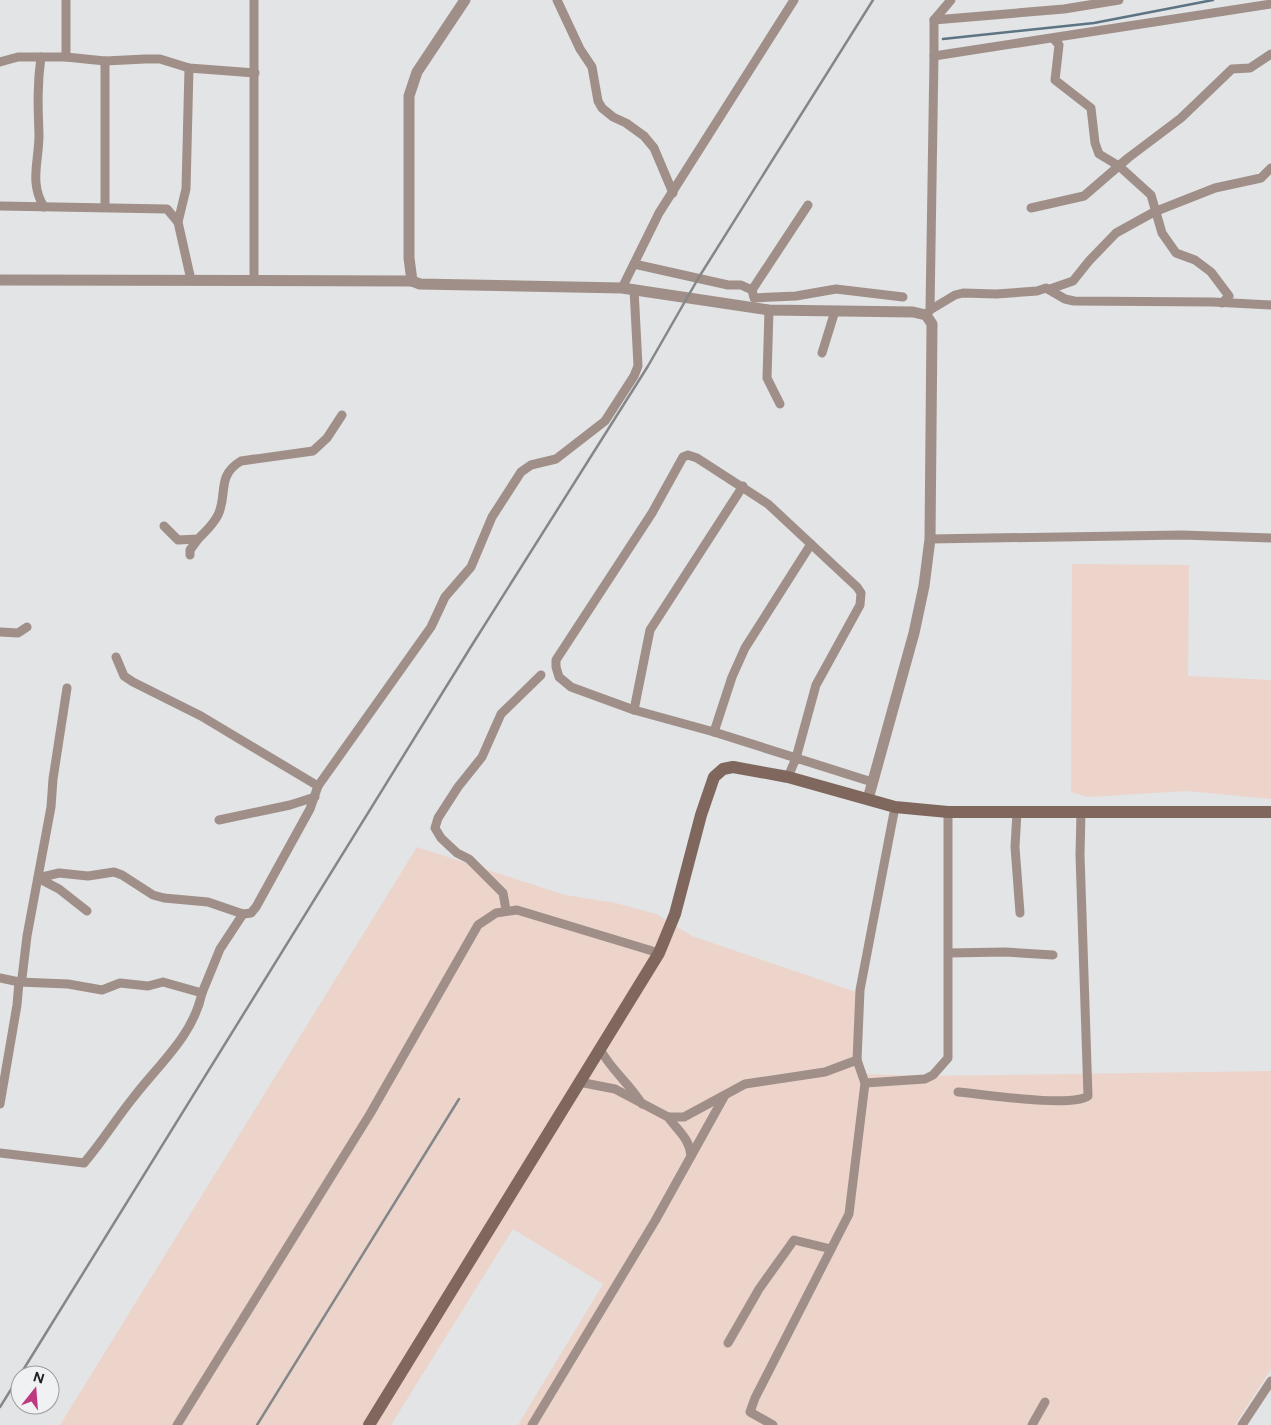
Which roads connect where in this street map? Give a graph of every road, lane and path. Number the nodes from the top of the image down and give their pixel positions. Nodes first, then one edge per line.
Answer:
1 (66, 0) edge
2 (254, 0) edge
3 (465, 0) edge
4 (557, 0) edge
5 (794, 0) edge
6 (951, 0) edge
7 (1119, 0) edge
8 (1271, 4) edge
9 (934, 20) junction
10 (1054, 39) junction
11 (1271, 54) edge
12 (934, 56) junction
13 (41, 57) junction
14 (0, 58) edge
15 (10, 58) junction
16 (66, 58) junction
17 (105, 61) junction
18 (0, 62) edge
19 (188, 68) junction
20 (255, 73) junction
21 (1119, 166) junction
22 (1271, 168) edge
23 (673, 193) junction
24 (0, 206) edge
25 (808, 206) dead end
26 (44, 207) junction
27 (105, 207) junction
28 (1031, 208) dead end
29 (1154, 212) junction
30 (178, 222) junction
31 (634, 264) junction
32 (0, 280) edge
33 (191, 280) junction
34 (254, 280) junction
35 (412, 281) junction
36 (622, 288) junction
37 (634, 289) junction
38 (1050, 289) junction
39 (752, 290) junction
40 (903, 297) dead end
41 (1222, 303) junction
42 (1271, 305) edge
43 (770, 310) junction
44 (835, 312) junction
45 (928, 313) junction
46 (822, 352) dead end
47 (780, 404) dead end
48 (342, 415) dead end
49 (743, 486) junction
50 (164, 526) dead end
51 (1271, 538) edge
52 (198, 539) junction
53 (930, 539) junction
54 (811, 544) junction
55 (190, 555) dead end
56 (27, 627) dead end
57 (0, 632) edge
58 (116, 657) dead end
59 (541, 675) dead end
60 (67, 688) dead end
61 (634, 710) junction
62 (714, 732) junction
63 (796, 758) junction
64 (788, 777) junction
65 (872, 782) junction
66 (318, 786) junction
67 (315, 797) junction
68 (868, 800) junction
69 (895, 807) junction
70 (948, 812) junction
71 (1017, 812) junction
72 (1081, 812) junction
73 (1271, 812) edge
74 (219, 820) dead end
75 (38, 878) junction
76 (506, 910) junction
77 (88, 911) dead end
78 (1020, 913) dead end
79 (243, 914) junction
80 (949, 953) junction
81 (659, 954) junction
82 (1053, 955) dead end
83 (0, 978) edge
84 (18, 982) junction
85 (202, 992) junction
86 (600, 1049) junction
87 (857, 1060) junction
88 (580, 1082) junction
89 (865, 1083) junction
90 (958, 1092) dead end
91 (725, 1095) junction
92 (0, 1104) edge
93 (642, 1105) junction
94 (668, 1117) junction
95 (0, 1153) edge
96 (691, 1157) junction
97 (831, 1249) junction
98 (728, 1343) dead end
99 (1271, 1381) edge
100 (1045, 1402) dead end
101 (177, 1425) edge
102 (369, 1425) edge
103 (532, 1425) edge
104 (773, 1425) edge
105 (1032, 1425) edge
106 (1242, 1425) edge

1 - 16 street
2 - 20 street
3 - 35 street
4 - 23 street
5 - 23 street
6 - 9 street
7 - 9 street
8 - 10 street
9 - 12 street
10 - 12 street
10 - 21 street
11 - 21 street
12 - 45 street
13 - 15 street
13 - 16 street
13 - 26 street
14 - 15 street
15 - 18 street
16 - 17 street
17 - 19 street
17 - 27 street
19 - 20 street
19 - 30 street
20 - 34 street
21 - 28 street
21 - 29 street
22 - 29 street
23 - 31 street
24 - 26 street
25 - 39 street
26 - 27 street
27 - 30 street
29 - 38 street
29 - 41 street
30 - 33 street
31 - 36 street
31 - 39 street
32 - 33 street
33 - 34 street
34 - 35 street
35 - 36 street
36 - 37 street
37 - 43 street
37 - 66 street
38 - 41 street
38 - 45 street
39 - 40 street
41 - 42 street
43 - 44 street
43 - 47 street
44 - 45 street
44 - 46 street
45 - 53 street
48 - 52 street
49 - 54 street
49 - 61 street
49 - 61 street
50 - 52 street
51 - 53 street
52 - 55 street
53 - 65 street
54 - 62 street
54 - 63 street
56 - 57 street
58 - 66 street
59 - 76 street
60 - 75 street
61 - 62 street
62 - 63 street
63 - 64 street
63 - 65 street
64 - 68 main road
64 - 81 main road
65 - 68 street
66 - 67 street
67 - 74 street
67 - 79 street
68 - 69 main road
69 - 70 main road
69 - 87 street
70 - 71 main road
70 - 80 street
71 - 72 main road
71 - 78 street
72 - 73 main road
72 - 90 street
75 - 77 street
75 - 79 street
75 - 84 street
76 - 81 street
76 - 101 street
79 - 85 street
80 - 82 street
80 - 89 street
81 - 86 main road
83 - 84 street
84 - 85 street
84 - 92 street
85 - 95 street
86 - 88 main road
86 - 93 street
87 - 89 street
87 - 91 street
88 - 93 street
88 - 102 main road
89 - 97 street
91 - 94 street
91 - 96 street
93 - 94 street
94 - 96 street
96 - 103 street
97 - 98 street
97 - 104 street
99 - 106 street
100 - 105 street

